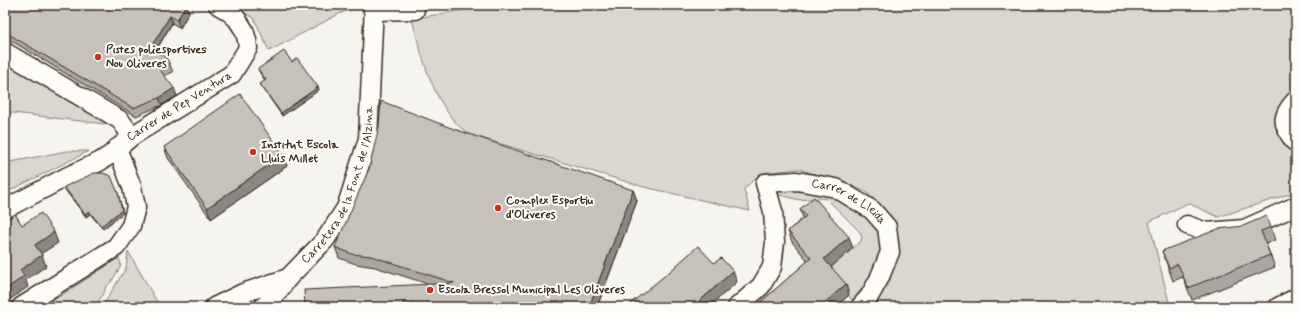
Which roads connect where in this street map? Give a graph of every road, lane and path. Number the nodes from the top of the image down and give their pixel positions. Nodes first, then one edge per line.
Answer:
1 (218, 5) edge
2 (374, 8) edge
3 (415, 10) dead end
4 (5, 52) edge
5 (1296, 100) edge
6 (132, 136) junction
7 (1296, 141) edge
8 (117, 148) junction
9 (1296, 206) edge
10 (5, 209) edge
11 (1186, 225) dead end
12 (288, 278) junction
13 (1296, 298) edge
14 (21, 307) edge
15 (214, 307) edge
16 (263, 307) edge
17 (737, 307) edge
18 (860, 307) edge
19 (1278, 307) edge

1 - 6 street, Carrer de Pep Ventura
2 - 3 street
2 - 12 street, Carretera de la Font de l'Alzina
4 - 6 street
5 - 7 street
6 - 8 street, Carrer de Pep Ventura
8 - 10 street, Carrer de Pep Ventura
8 - 14 street
9 - 11 street
12 - 15 street, Carretera de la Font de l'Alzina
12 - 16 street
13 - 19 street
17 - 18 street, Carrer de Lleida

